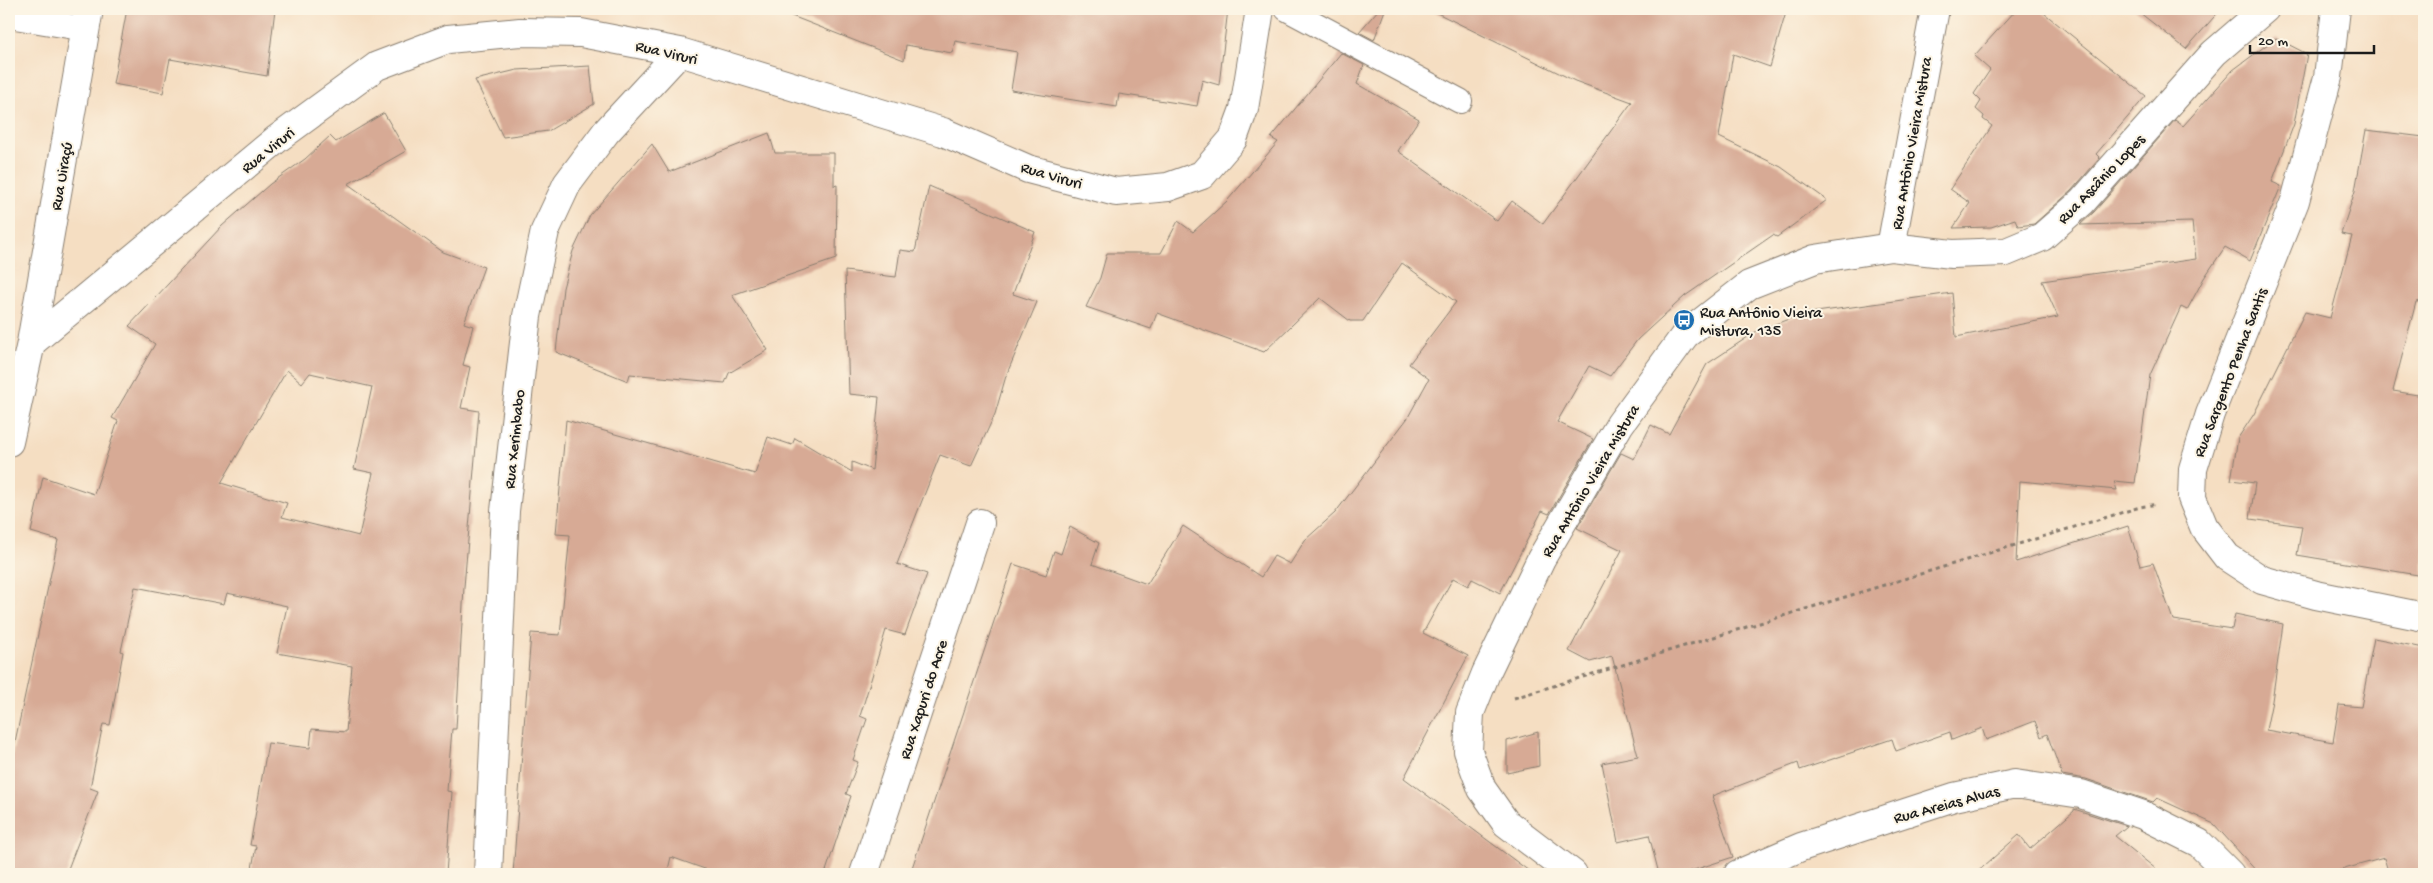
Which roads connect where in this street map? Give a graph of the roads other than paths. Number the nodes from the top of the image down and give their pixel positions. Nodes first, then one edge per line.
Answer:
1 (1260, 9) edge
2 (1287, 9) edge
3 (1935, 9) edge
4 (2265, 9) edge
5 (2336, 9) edge
6 (9, 16) edge
7 (88, 19) edge
8 (680, 52) junction
9 (1460, 101) dead end
10 (1891, 247) junction
11 (30, 343) junction
12 (9, 442) edge
13 (980, 523) dead end
14 (2424, 617) edge
15 (488, 874) edge
16 (864, 874) edge
17 (1573, 874) edge
18 (1738, 874) edge
19 (2230, 874) edge

1 - 8 street, Rua Viruri
2 - 9 lane
3 - 10 street, Rua Antônio Vieira Mistura
4 - 10 street, Rua Ascânio Lopes
5 - 14 street, Rua Sargento Penha Santis
6 - 7 lane
7 - 11 street, Rua Uiraçú
8 - 11 street, Rua Viruri
8 - 15 street, Rua Xerimbabo
10 - 17 street, Rua Antônio Vieira Mistura
11 - 12 street, Rua Uiraçú
13 - 16 street, Rua Xapuri do Acre
18 - 19 street, Rua Areias Alvas

